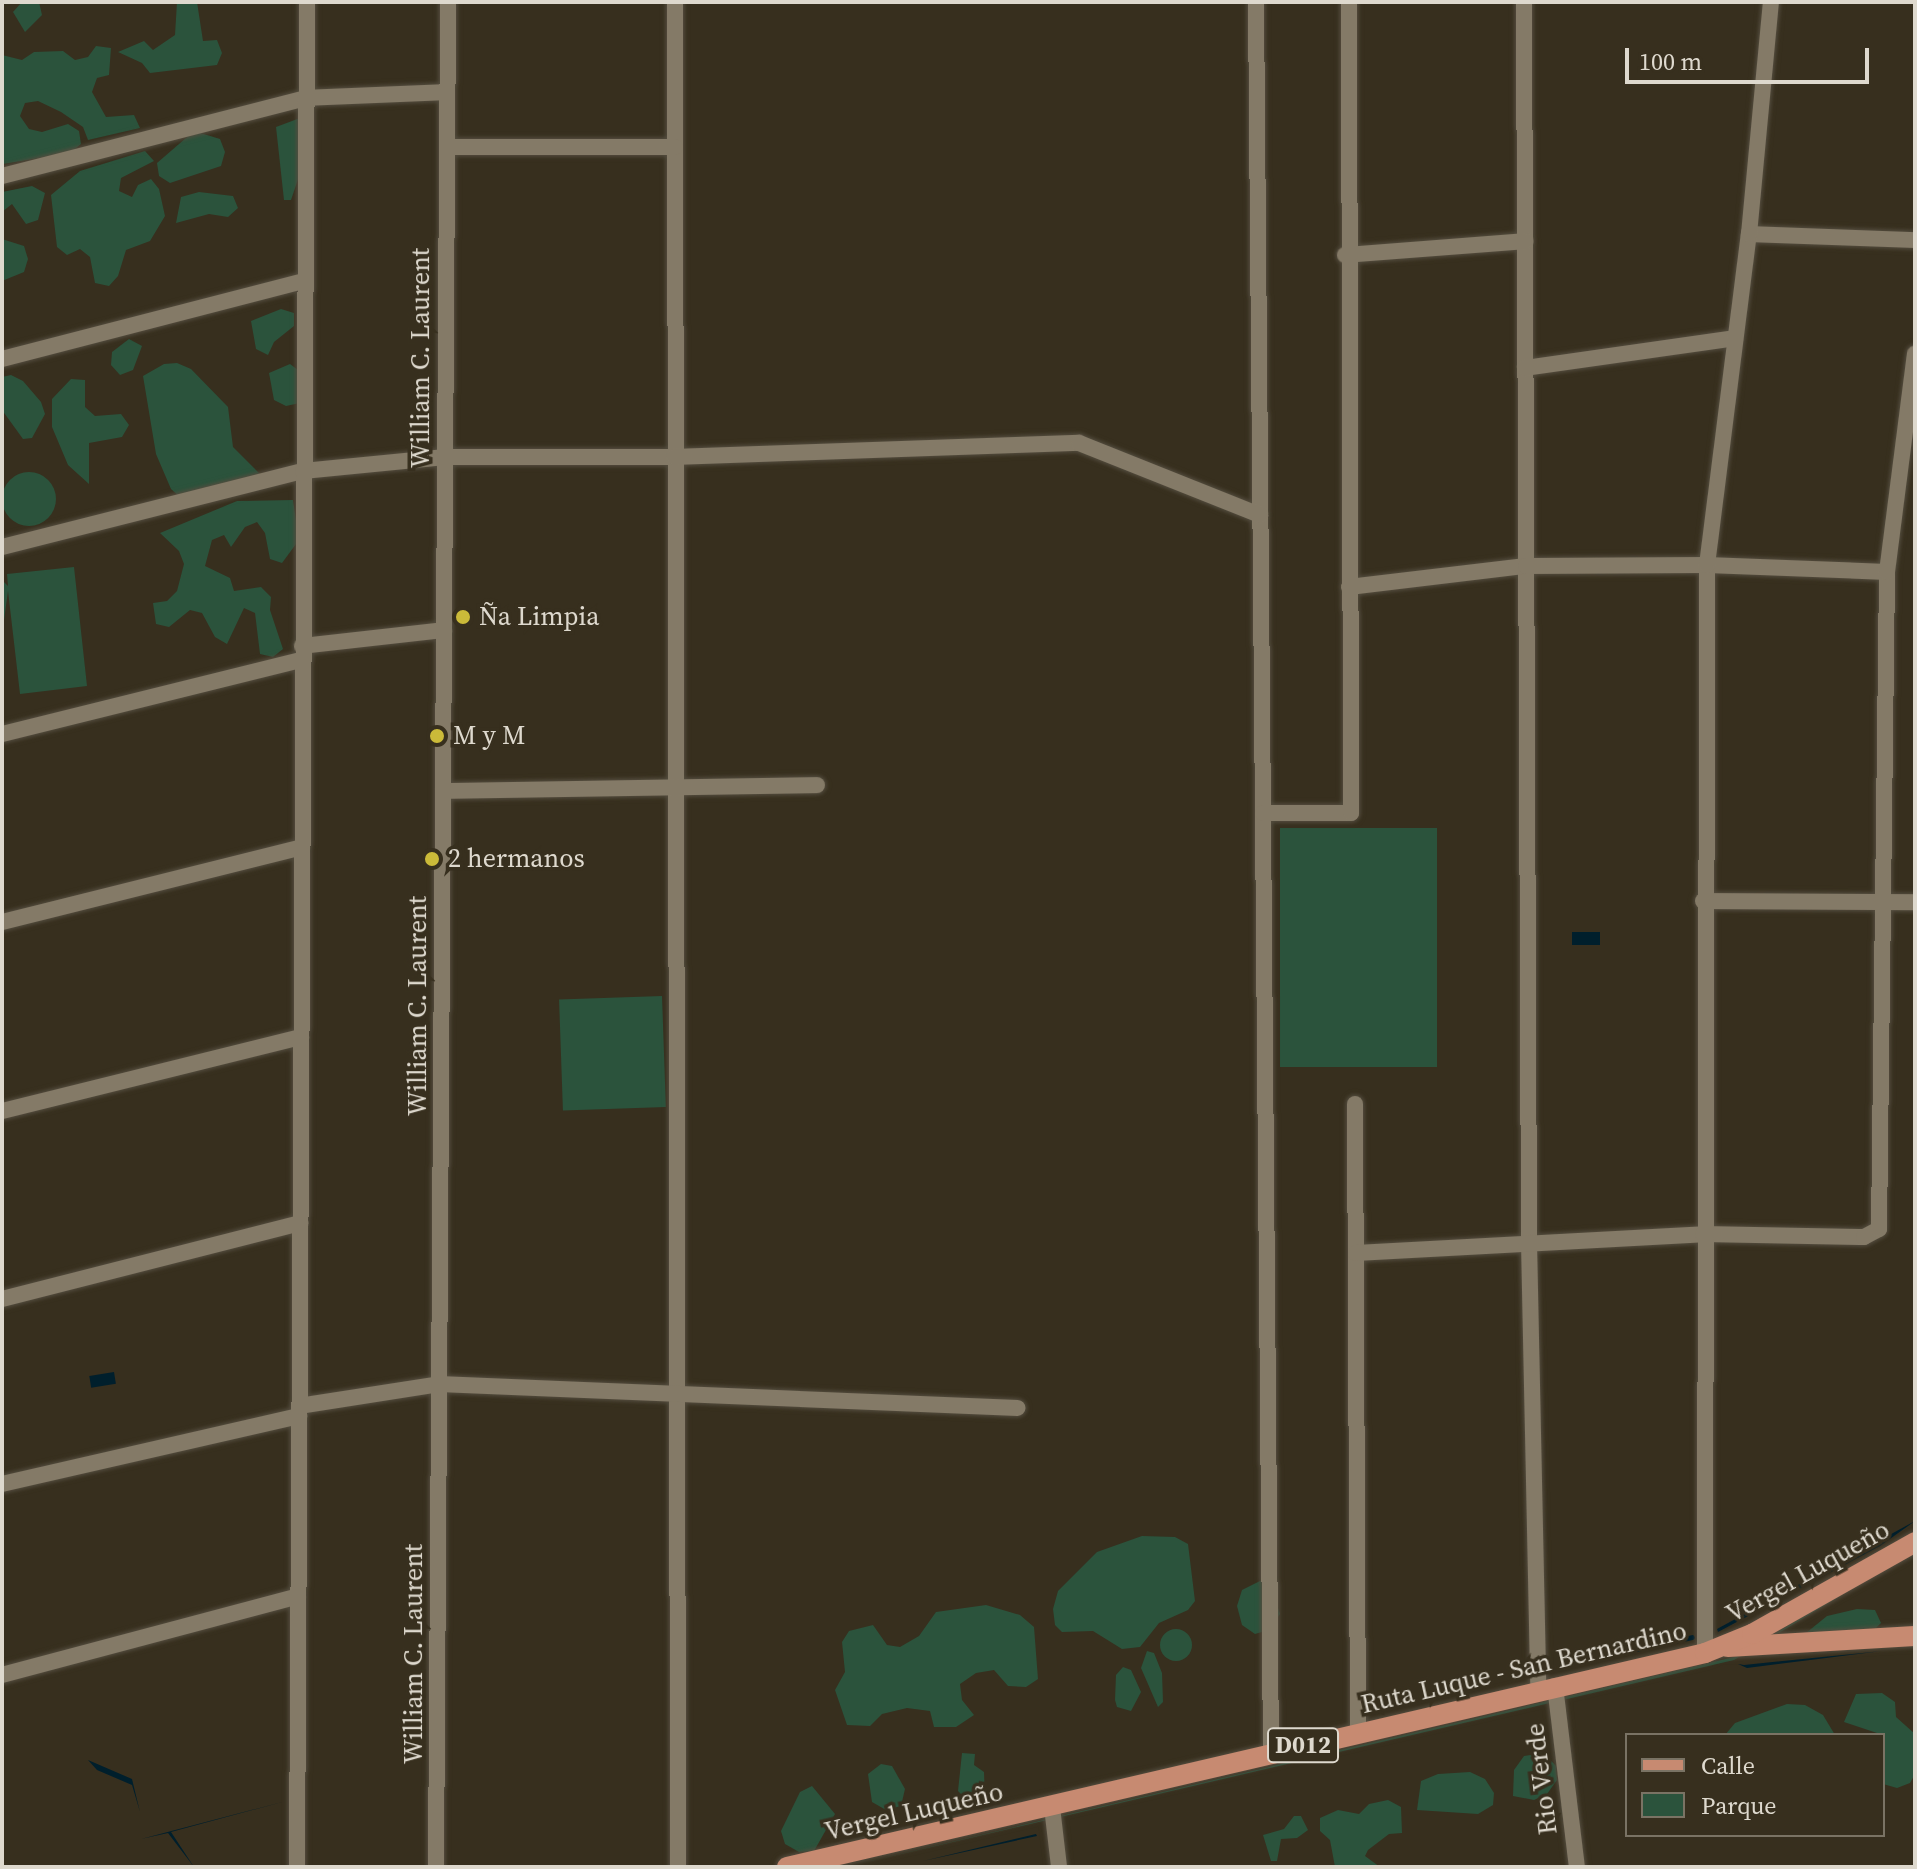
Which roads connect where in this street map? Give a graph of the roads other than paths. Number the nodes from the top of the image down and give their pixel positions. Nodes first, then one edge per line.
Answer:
1 (307, 2) edge
2 (448, 2) edge
3 (675, 2) edge
4 (1256, 2) edge
5 (1349, 2) edge
6 (1524, 2) edge
7 (1771, 2) edge
8 (447, 92) junction
9 (305, 98) junction
10 (447, 147) junction
11 (675, 147) junction
12 (2, 176) edge
13 (1749, 234) junction
14 (1915, 240) edge
15 (1525, 241) junction
16 (1345, 255) junction
17 (304, 281) junction
18 (1735, 338) junction
19 (1915, 354) edge
20 (2, 359) edge
21 (1525, 368) junction
22 (445, 457) junction
23 (674, 457) junction
24 (303, 471) junction
25 (1260, 515) junction
26 (2, 547) edge
27 (1707, 565) junction
28 (1526, 566) junction
29 (1887, 572) junction
30 (1349, 587) junction
31 (444, 630) junction
32 (302, 653) junction
33 (2, 734) edge
34 (817, 785) dead end
35 (675, 787) junction
36 (443, 791) junction
37 (1263, 813) junction
38 (302, 847) junction
39 (1703, 901) junction
40 (1880, 902) junction
41 (1915, 902) edge
42 (2, 922) edge
43 (301, 1037) junction
44 (1355, 1104) dead end
45 (2, 1111) edge
46 (300, 1223) junction
47 (1703, 1234) junction
48 (1529, 1242) junction
49 (1356, 1253) junction
50 (2, 1299) edge
51 (439, 1384) junction
52 (676, 1394) junction
53 (1018, 1408) dead end
54 (299, 1411) junction
55 (2, 1484) edge
56 (1915, 1542) edge
57 (298, 1596) junction
58 (1915, 1636) edge
59 (1727, 1646) junction
60 (1705, 1653) junction
61 (2, 1675) edge
62 (1546, 1687) junction
63 (1358, 1732) junction
64 (1271, 1753) junction
65 (1052, 1807) junction
66 (297, 1867) edge
67 (436, 1867) edge
68 (678, 1867) edge
69 (787, 1867) edge
70 (1059, 1867) edge
71 (1577, 1867) edge

1 - 9 street
2 - 8 street, William C. Laurent
3 - 11 street
4 - 25 street
5 - 16 street
6 - 15 street, Rio Verde
7 - 13 street
8 - 9 street
8 - 10 street, William C. Laurent
9 - 12 street
9 - 17 street
10 - 11 street
10 - 22 street, William C. Laurent
11 - 23 street
13 - 14 street
13 - 18 street
15 - 16 street
15 - 21 street, Rio Verde
16 - 30 street
17 - 20 street
17 - 24 street
18 - 21 street
18 - 27 street
19 - 29 street
21 - 28 street, Rio Verde
22 - 23 street
22 - 24 street
22 - 31 street, William C. Laurent
23 - 25 street
23 - 35 street
24 - 26 street
24 - 32 street
25 - 37 street
27 - 28 street
27 - 29 street
27 - 39 street
28 - 30 street
28 - 48 street, Rio Verde
29 - 40 street
30 - 37 street
31 - 32 street
31 - 36 street, William C. Laurent
32 - 33 street
32 - 38 street
34 - 35 street
35 - 36 street
35 - 52 street
36 - 51 street, William C. Laurent
37 - 64 street
38 - 42 street
38 - 43 street
39 - 40 street
39 - 47 street
40 - 41 street
40 - 47 street
43 - 45 street
43 - 46 street
44 - 49 street
46 - 50 street
46 - 54 street
47 - 48 street
47 - 60 street
48 - 49 street
48 - 62 street, Rio Verde
49 - 63 street
51 - 52 street
51 - 54 street
51 - 67 street, William C. Laurent
52 - 53 street
52 - 68 street
54 - 55 street
54 - 57 street
56 - 59 main road, Vergel Luqueño / D012
57 - 61 street
57 - 66 street
58 - 59 main road
59 - 60 main road, Ruta Luque - San Bernardino / D012
60 - 62 main road, Ruta Luque - San Bernardino / D012
62 - 63 main road, Ruta Luque - San Bernardino / D012
62 - 71 street, Rio Verde
63 - 64 main road, Ruta Luque - San Bernardino / D012
64 - 65 main road, Ruta Luque - San Bernardino / D012
65 - 69 main road, Vergel Luqueño / D012
65 - 70 street

